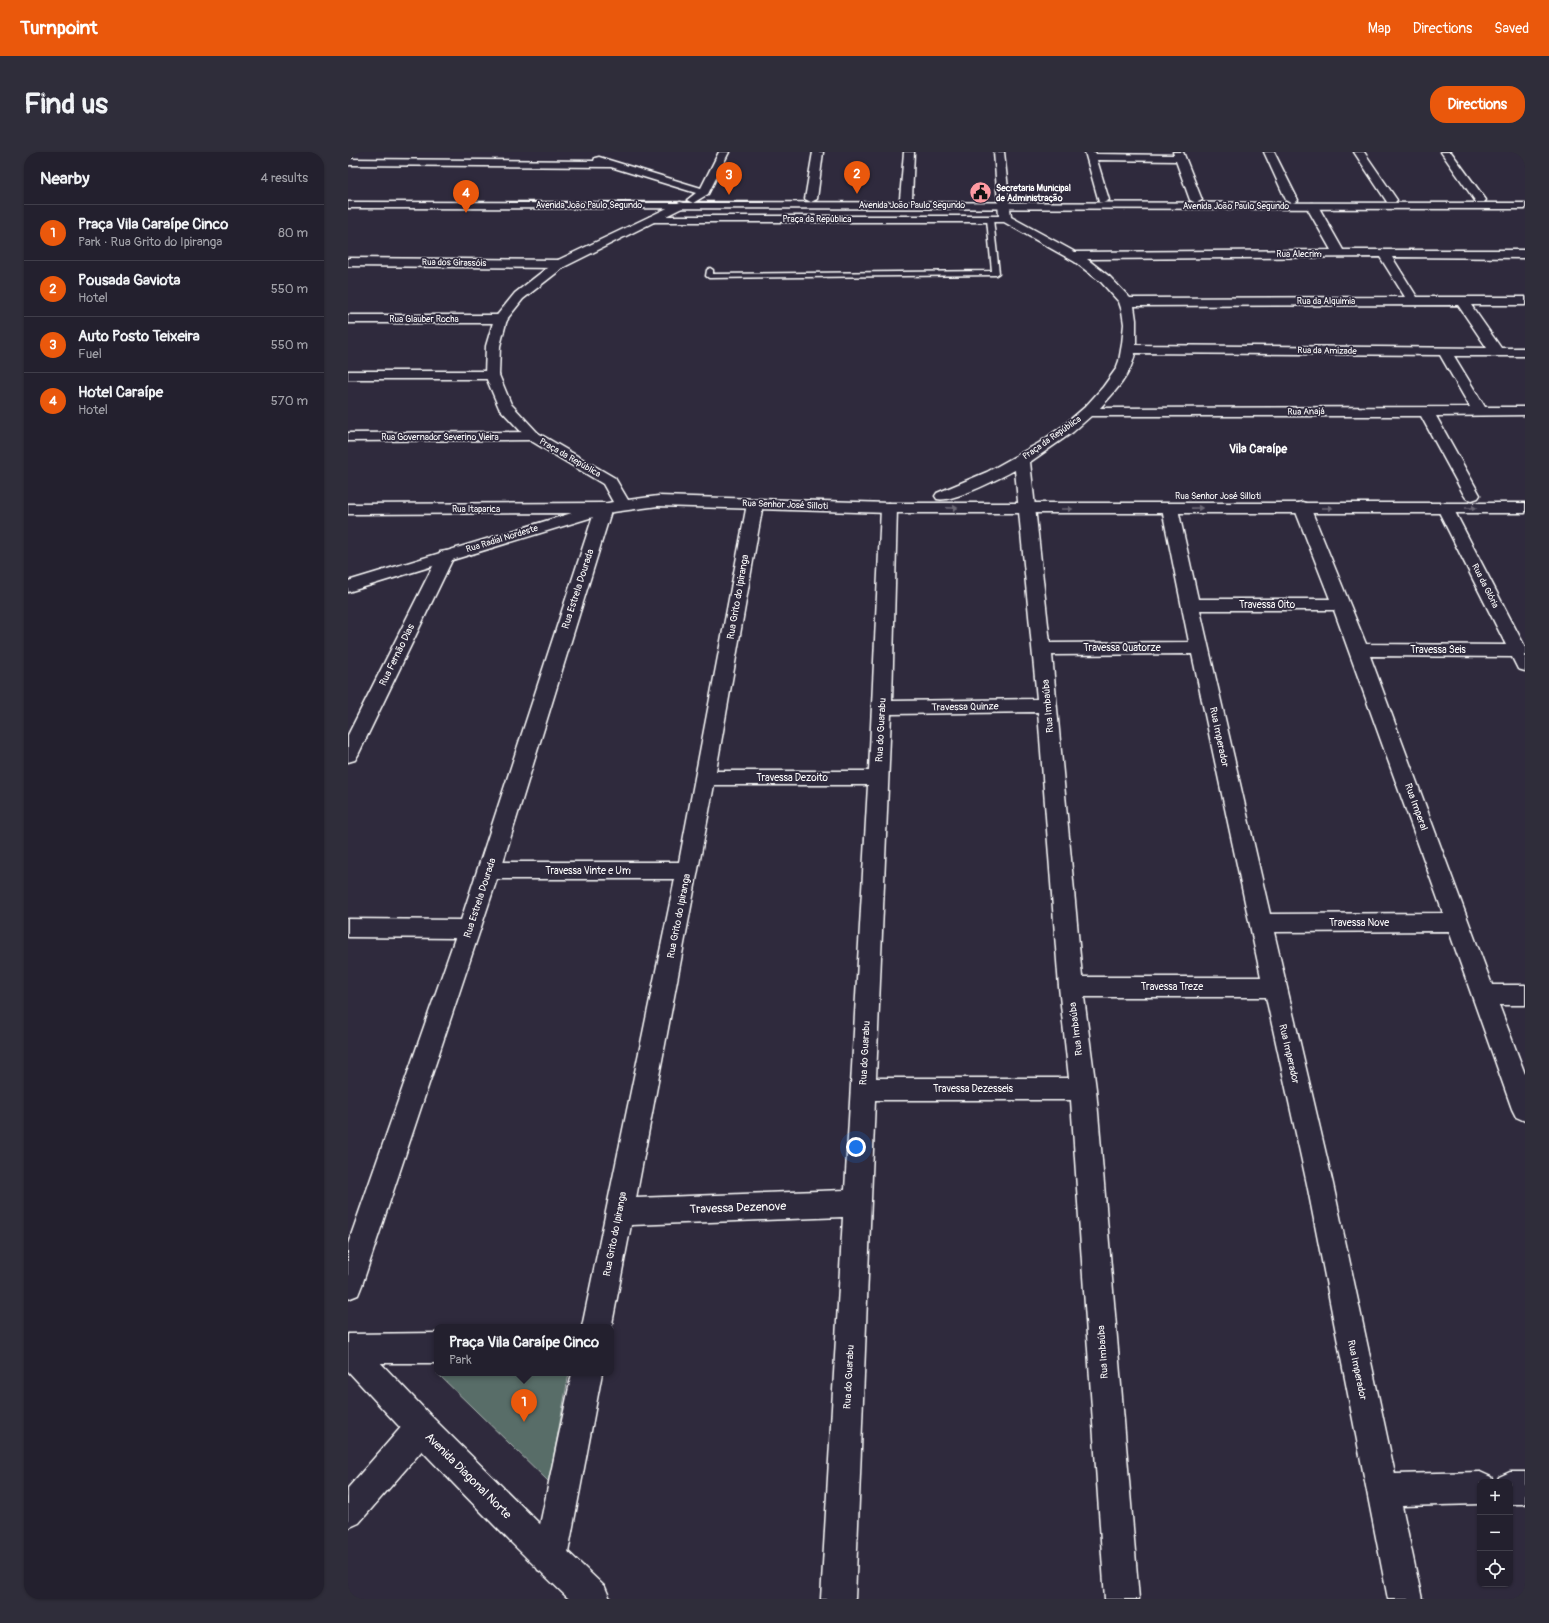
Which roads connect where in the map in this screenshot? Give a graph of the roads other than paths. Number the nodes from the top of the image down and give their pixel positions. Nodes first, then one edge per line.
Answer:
1 (365, 152) edge
2 (574, 152) edge
3 (724, 152) edge
4 (818, 152) edge
5 (908, 152) edge
6 (999, 152) edge
7 (1269, 152) edge
8 (1359, 152) edge
9 (1446, 152) edge
10 (1091, 155) edge
11 (1179, 155) edge
12 (630, 157) dead end
13 (352, 162) edge
14 (612, 164) junction
15 (624, 167) junction
16 (348, 171) edge
17 (704, 192) junction
18 (348, 198) edge
19 (695, 199) junction
20 (811, 199) junction
21 (906, 199) junction
22 (1103, 200) junction
23 (1196, 200) junction
24 (1292, 200) junction
25 (1391, 200) junction
26 (1480, 200) junction
27 (1525, 200) edge
28 (348, 205) edge
29 (680, 205) junction
30 (1312, 206) junction
31 (1525, 206) edge
32 (1004, 208) junction
33 (653, 218) junction
34 (990, 218) junction
35 (1384, 253) junction
36 (1339, 254) junction
37 (1525, 254) edge
38 (1073, 256) junction
39 (348, 262) edge
40 (560, 264) junction
41 (710, 270) dead end
42 (1413, 301) junction
43 (1462, 301) junction
44 (1525, 301) edge
45 (1126, 302) junction
46 (348, 319) edge
47 (501, 319) junction
48 (1129, 349) junction
49 (1446, 352) junction
50 (1497, 352) junction
51 (1525, 352) edge
52 (348, 375) edge
53 (492, 375) junction
54 (1426, 411) junction
55 (1480, 411) junction
56 (1525, 411) edge
57 (1088, 412) junction
58 (533, 436) junction
59 (348, 437) edge
60 (1022, 460) junction
61 (1472, 495) junction
62 (943, 496) junction
63 (1525, 496) edge
64 (658, 501) joint
65 (1027, 503) junction
66 (755, 504) junction
67 (613, 506) junction
68 (1302, 507) junction
69 (889, 508) junction
70 (913, 508) junction
71 (1445, 508) junction
72 (1525, 508) edge
73 (348, 509) edge
74 (1170, 509) junction
75 (446, 556) junction
76 (348, 587) edge
77 (1192, 604) junction
78 (1342, 605) junction
79 (1201, 648) junction
80 (1042, 649) junction
81 (1359, 650) junction
82 (1521, 658) edge
83 (1048, 705) junction
84 (882, 708) junction
85 (348, 755) edge
86 (705, 778) junction
87 (879, 778) junction
88 (688, 870) junction
89 (489, 871) junction
90 (1457, 922) junction
91 (1261, 923) junction
92 (348, 928) edge
93 (469, 929) junction
94 (1071, 987) junction
95 (1274, 987) junction
96 (1525, 994) edge
97 (1484, 995) junction
98 (863, 1089) junction
99 (1083, 1089) junction
100 (1525, 1109) edge
101 (857, 1203) junction
102 (620, 1212) junction
103 (348, 1285) edge
104 (598, 1324) edge
105 (434, 1348) edge
106 (348, 1349) edge
107 (586, 1376) edge
108 (421, 1428) junction
109 (1477, 1488) edge
110 (1513, 1488) edge
111 (1525, 1488) edge
112 (1382, 1490) junction
113 (348, 1512) edge
114 (550, 1558) junction
115 (594, 1599) edge
116 (838, 1599) edge
117 (1122, 1599) edge
118 (1405, 1599) edge

1 - 13 street
2 - 14 street
3 - 17 street
4 - 20 street
5 - 21 street
6 - 32 street
7 - 24 street
8 - 25 street
9 - 26 street
10 - 11 street
10 - 22 street
11 - 23 street
12 - 15 street
13 - 14 street
13 - 16 street
14 - 15 street
15 - 17 street
17 - 19 street
18 - 19 street, Avenida João Paulo Segundo
19 - 20 street, Avenida João Paulo Segundo
19 - 29 street, Praça da República
20 - 21 street, Avenida João Paulo Segundo
21 - 32 street, Avenida João Paulo Segundo
22 - 23 street, Avenida João Paulo Segundo
22 - 32 street, Avenida João Paulo Segundo
23 - 24 street, Avenida João Paulo Segundo
24 - 25 street, Avenida João Paulo Segundo
25 - 26 street, Avenida João Paulo Segundo
26 - 27 street, Avenida João Paulo Segundo
28 - 29 street, Avenida João Paulo Segundo
29 - 32 street, Avenida João Paulo Segundo
29 - 33 street, Praça da República
30 - 31 street, Avenida João Paulo Segundo
30 - 32 street, Avenida João Paulo Segundo
30 - 36 street
32 - 34 street, Praça da República
32 - 38 street, Praça da República
33 - 34 street, Praça da República
33 - 40 street, Praça da República
34 - 41 lane
35 - 36 street, Rua Alecrim
35 - 37 street, Rua Alecrim
35 - 42 street
36 - 38 street, Rua Alecrim
38 - 45 street, Praça da República
39 - 40 street, Rua dos Girassóis
40 - 47 street, Praça da República
42 - 43 street, Rua da Alquimia
42 - 45 street, Rua da Alquimia
43 - 44 street, Rua da Alquimia
43 - 50 street
45 - 48 street, Praça da República
46 - 47 street, Rua Glauber Rocha
47 - 53 street, Praça da República
48 - 49 street, Rua da Amizade
48 - 57 street, Praça da República
49 - 50 street, Rua da Amizade
49 - 55 street
50 - 51 street, Rua da Amizade
52 - 53 street
53 - 58 street, Praça da República
54 - 55 street, Rua Anajá
54 - 57 street, Rua Anajá
54 - 61 street
55 - 56 street, Rua Anajá
57 - 60 street, Praça da República
58 - 59 street, Rua Governador Severino Vieira
58 - 67 street, Praça da República
60 - 62 street, Praça da República
60 - 65 street, Rua Imbaúba
61 - 63 street, Rua Senhor José Silloti
61 - 65 street, Rua Senhor José Silloti
62 - 65 street, Rua Senhor José Silloti
62 - 70 street, Rua Senhor José Silloti
64 - 66 street, Rua Senhor José Silloti
64 - 67 street, Rua Radial Nordeste
70 -> 65 street, Rua Senhor José Silloti
65 -> 74 street, Rua Senhor José Silloti
65 - 80 street, Rua Imbaúba
66 - 69 street, Rua Senhor José Silloti
66 - 86 street, Rua Grito do Ipiranga
67 - 73 street, Rua Itaparica
67 - 75 street, Rua Radial Nordeste
67 - 89 street, Rua Estrela Dourada
68 -> 71 street, Rua Senhor José Silloti
74 -> 68 street, Rua Senhor José Silloti
68 - 78 street, Rua Imperal
69 - 70 street, Rua Senhor José Silloti
69 - 84 street, Rua do Guarabu
71 -> 72 street, Rua Senhor José Silloti
71 - 82 street, Rua da Glória
74 - 77 street, Rua Imperador
75 - 76 street, Rua Radial Nordeste
75 - 85 street, Rua Fernão Dias
77 - 78 street, Travessa Oito
77 - 79 street, Rua Imperador
78 - 81 street, Rua Imperal
79 - 80 street, Travessa Quatorze
79 - 91 street, Rua Imperador
80 - 83 street, Rua Imbaúba
81 - 82 street, Travessa Seis
81 - 90 street, Rua Imperal
83 - 84 street, Travessa Quinze
83 - 94 street, Rua Imbaúba
84 - 87 street, Rua do Guarabu
86 - 87 street, Travessa Dezoito
86 - 88 street, Rua Grito do Ipiranga
87 - 98 street, Rua do Guarabu
88 - 89 street, Travessa Vinte e Um
88 - 102 street, Rua Grito do Ipiranga
89 - 93 street, Rua Estrela Dourada
90 - 91 street, Travessa Nove
90 - 97 street, Rua Imperal
91 - 95 street, Rua Imperador
92 - 93 street
93 - 103 street, Rua Estrela Dourada
94 - 95 street, Travessa Treze
94 - 99 street, Rua Imbaúba
95 - 112 street, Rua Imperador
96 - 97 street
97 - 100 street, Rua Imperal
98 - 99 street, Travessa Dezesseis
98 - 101 street, Rua do Guarabu
99 - 117 street, Rua Imbaúba
101 - 102 street, Travessa Dezenove
101 - 116 street, Rua do Guarabu
102 - 104 street, Rua Grito do Ipiranga
105 - 106 street
106 - 108 street, Avenida Diagonal Norte
107 - 114 street
108 - 113 street
108 - 114 street, Avenida Diagonal Norte
109 - 112 street
110 - 111 street
112 - 118 street, Rua Imperador
114 - 115 street, Avenida Diagonal Norte

